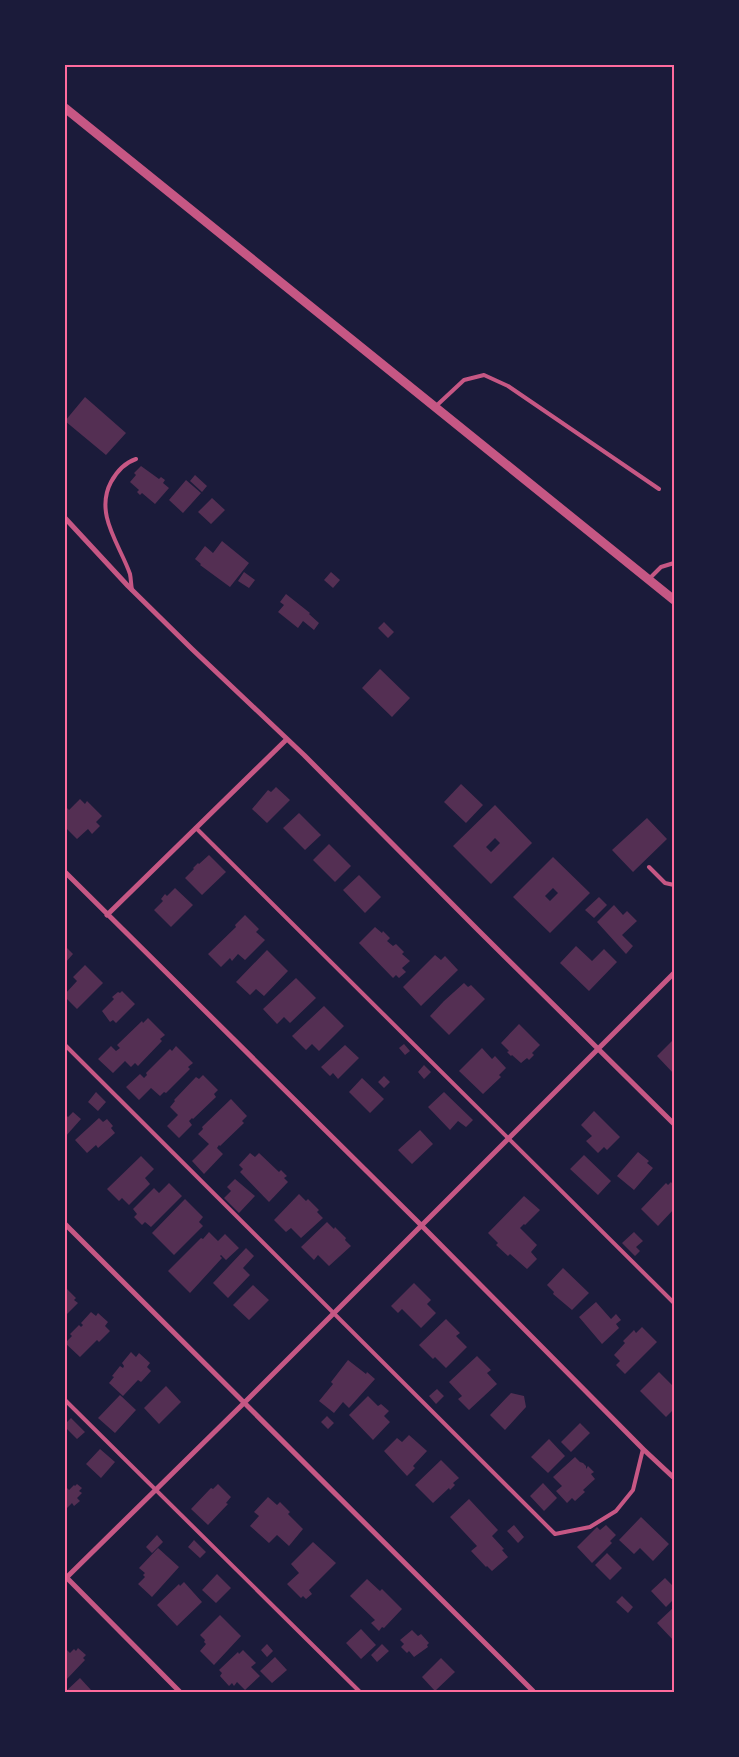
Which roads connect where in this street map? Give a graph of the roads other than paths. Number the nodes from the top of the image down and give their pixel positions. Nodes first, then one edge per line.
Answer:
1 (65, 108) edge
2 (435, 407) junction
3 (136, 459) dead end
4 (659, 489) dead end
5 (65, 518) edge
6 (674, 562) edge
7 (648, 580) junction
8 (132, 590) junction
9 (674, 600) edge
10 (287, 739) junction
11 (196, 828) junction
12 (649, 867) dead end
13 (65, 872) edge
14 (674, 885) edge
15 (107, 915) junction
16 (674, 973) edge
17 (65, 1045) edge
18 (598, 1049) junction
19 (674, 1124) edge
20 (508, 1138) junction
21 (65, 1224) edge
22 (421, 1224) junction
23 (674, 1304) edge
24 (333, 1313) junction
25 (65, 1400) edge
26 (245, 1402) junction
27 (643, 1449) junction
28 (674, 1477) edge
29 (156, 1490) junction
30 (66, 1577) edge
31 (534, 1691) edge
32 (180, 1692) edge
33 (360, 1692) edge

1 - 2 street
2 - 4 lane
2 - 7 street
3 - 8 lane
5 - 8 street
6 - 7 lane
7 - 9 street
8 - 10 street
10 - 11 street
10 - 18 street
11 - 15 street
11 - 20 lane
12 - 14 lane
13 - 15 street
15 - 22 street
16 - 18 street
17 - 24 lane
18 - 19 street
18 - 20 street
20 - 22 street
20 - 23 lane
21 - 26 street
22 - 24 street
22 - 27 street
24 - 26 street
24 - 27 lane
25 - 29 lane
26 - 29 street
26 - 31 street
27 - 28 street
29 - 30 street
29 - 33 lane
30 - 32 street

